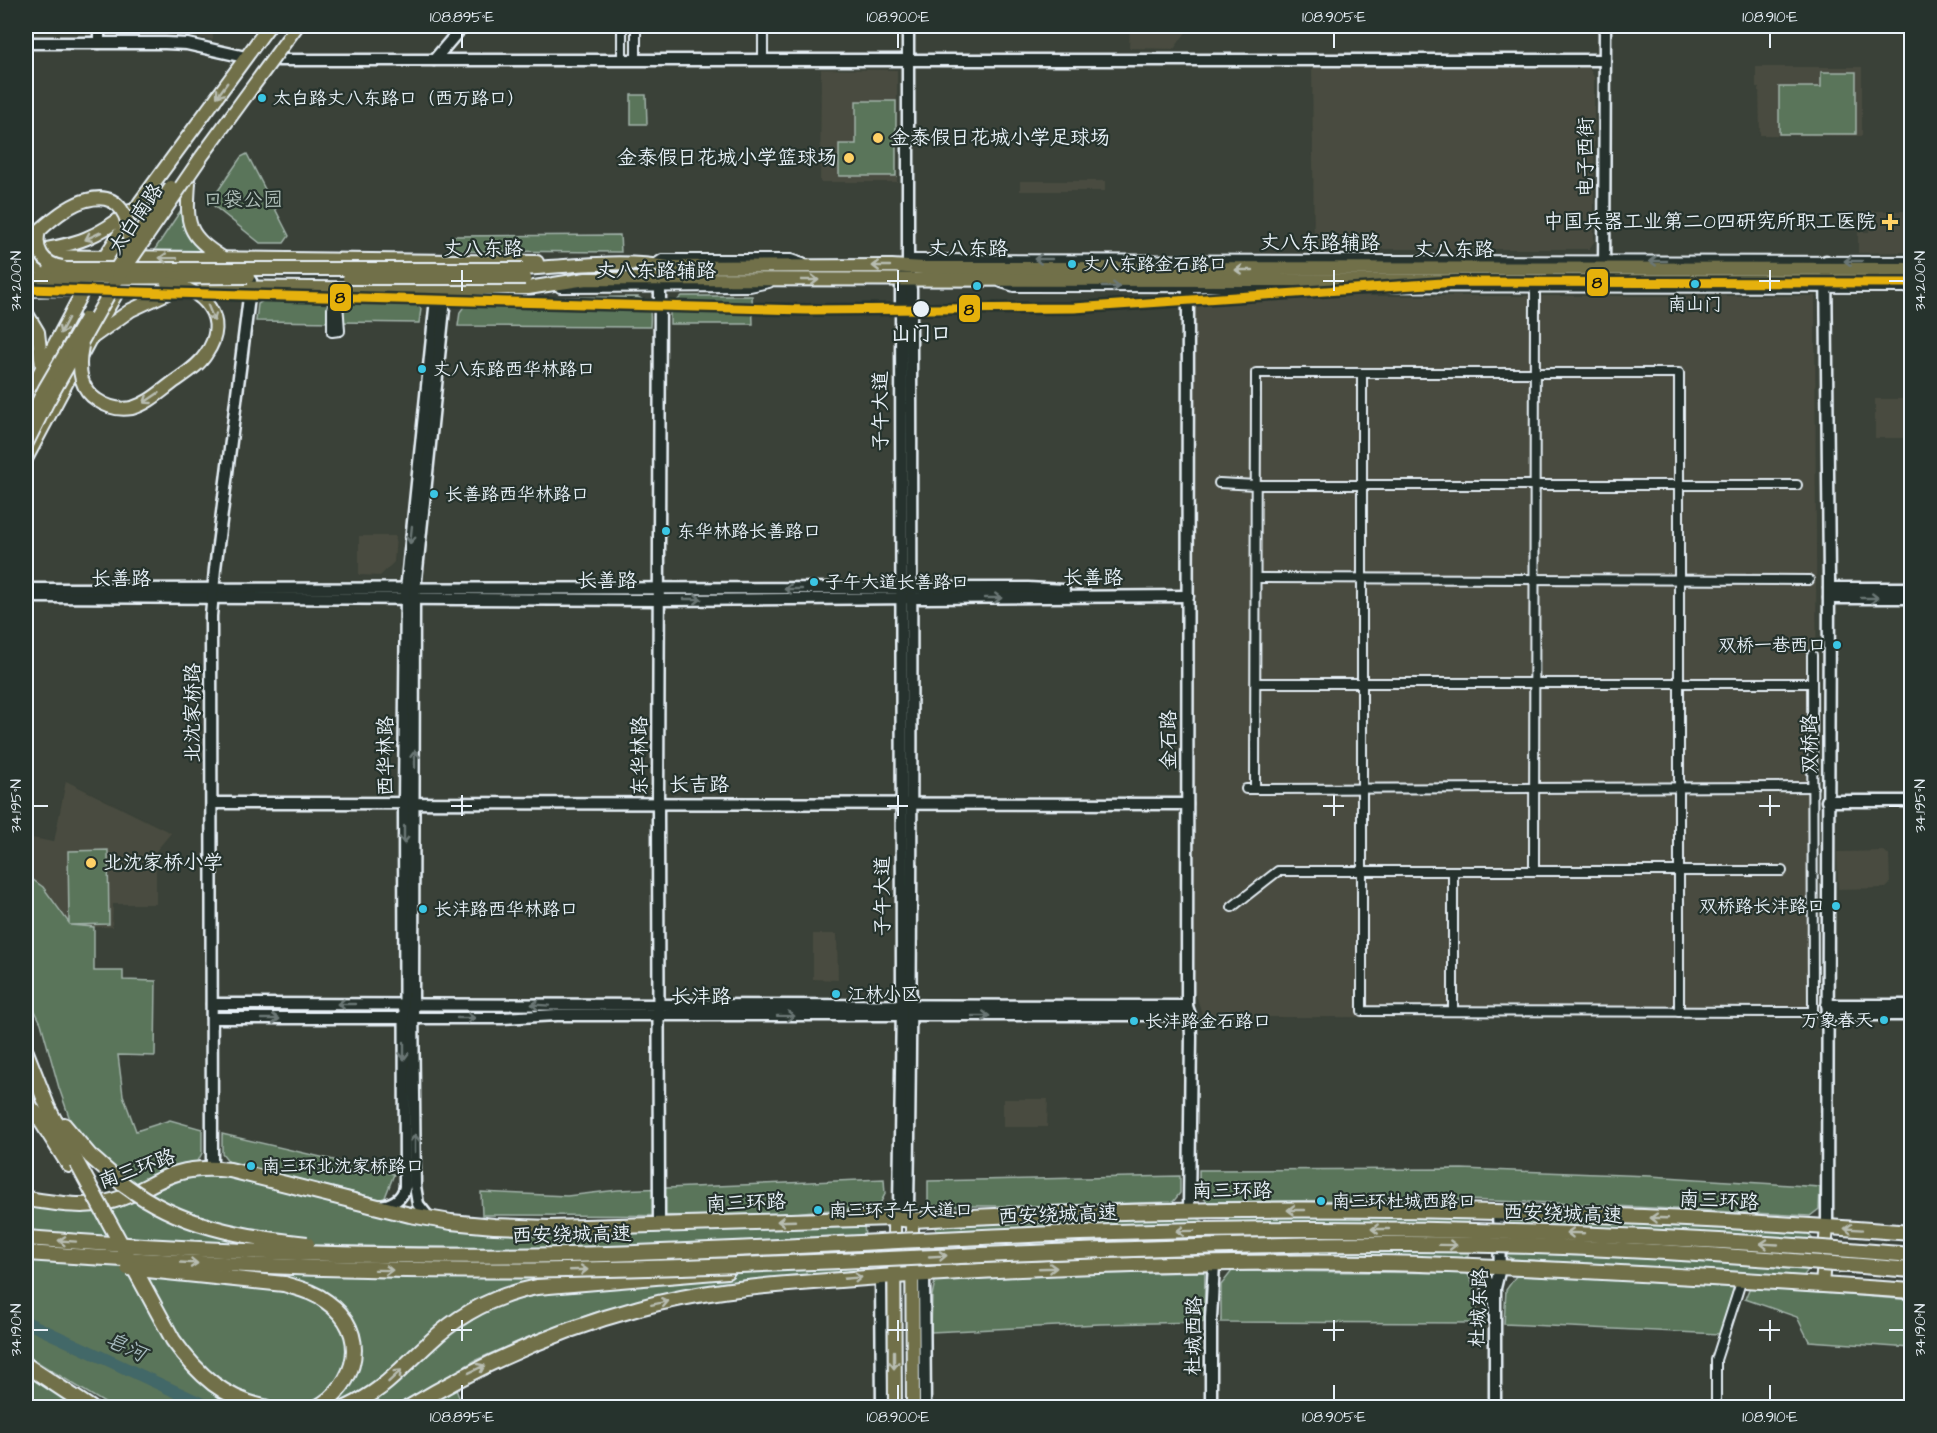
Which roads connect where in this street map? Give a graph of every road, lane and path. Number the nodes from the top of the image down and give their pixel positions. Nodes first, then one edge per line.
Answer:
1 (99, 26) edge
2 (269, 26) edge
3 (287, 26) edge
4 (297, 26) edge
5 (304, 26) edge
6 (463, 26) edge
7 (622, 26) edge
8 (636, 26) edge
9 (763, 26) edge
10 (908, 26) edge
11 (1605, 26) edge
12 (26, 43) edge
13 (99, 43) junction
14 (245, 57) junction
15 (278, 60) junction
16 (434, 60) junction
17 (622, 60) junction
18 (636, 60) junction
19 (763, 60) junction
20 (908, 60) junction
21 (1604, 60) junction
22 (189, 183) junction
23 (140, 202) junction
24 (129, 247) junction
25 (26, 254) edge
26 (104, 258) junction
27 (139, 258) junction
28 (224, 259) junction
29 (252, 260) junction
30 (1911, 261) edge
31 (581, 265) junction
32 (653, 265) junction
33 (813, 266) junction
34 (26, 268) edge
35 (74, 269) junction
36 (1911, 269) edge
37 (907, 272) junction
38 (52, 273) junction
39 (1604, 274) junction
40 (1827, 275) junction
41 (525, 278) junction
42 (665, 278) junction
43 (26, 279) edge
44 (145, 279) junction
45 (1188, 279) junction
46 (1911, 281) edge
47 (1535, 284) junction
48 (181, 287) junction
49 (84, 288) junction
50 (120, 288) junction
51 (250, 288) junction
52 (337, 288) junction
53 (1911, 288) edge
54 (442, 289) junction
55 (26, 290) edge
56 (26, 312) edge
57 (87, 339) junction
58 (42, 368) junction
59 (1362, 373) junction
60 (1535, 373) junction
61 (26, 398) edge
62 (26, 426) edge
63 (26, 445) edge
64 (26, 459) edge
65 (1219, 483) dead end
66 (1256, 485) junction
67 (1362, 485) junction
68 (1535, 485) junction
69 (1679, 485) junction
70 (1797, 485) dead end
71 (1256, 578) junction
72 (1535, 578) junction
73 (1678, 578) junction
74 (1362, 579) junction
75 (1809, 580) dead end
76 (1911, 588) edge
77 (26, 589) edge
78 (212, 593) junction
79 (907, 593) junction
80 (1188, 593) junction
81 (1829, 593) junction
82 (410, 594) junction
83 (659, 594) junction
84 (26, 597) edge
85 (1911, 598) edge
86 (1812, 655) dead end
87 (1680, 682) junction
88 (1256, 683) junction
89 (1362, 683) junction
90 (1535, 683) junction
91 (1812, 683) junction
92 (1813, 787) junction
93 (1680, 788) junction
94 (1246, 789) dead end
95 (1256, 789) junction
96 (1535, 789) junction
97 (1362, 790) junction
98 (1827, 801) junction
99 (1911, 801) edge
100 (212, 803) junction
101 (409, 803) junction
102 (658, 803) junction
103 (907, 803) junction
104 (1187, 804) junction
105 (1679, 870) junction
106 (1782, 871) dead end
107 (1362, 872) junction
108 (1453, 872) junction
109 (1534, 872) junction
110 (1233, 907) dead end
111 (409, 1003) junction
112 (212, 1004) junction
113 (1911, 1005) edge
114 (1188, 1010) junction
115 (1827, 1010) junction
116 (659, 1011) junction
117 (907, 1011) junction
118 (1453, 1011) junction
119 (1679, 1012) junction
120 (1911, 1015) edge
121 (212, 1018) junction
122 (409, 1018) junction
123 (26, 1052) edge
124 (26, 1102) edge
125 (48, 1108) junction
126 (73, 1164) junction
127 (212, 1168) junction
128 (26, 1199) edge
129 (377, 1206) junction
130 (1189, 1211) junction
131 (1498, 1211) junction
132 (429, 1218) junction
133 (894, 1218) junction
134 (912, 1220) junction
135 (659, 1225) junction
136 (1827, 1227) junction
137 (1911, 1233) edge
138 (26, 1238) edge
139 (26, 1253) edge
140 (1911, 1255) edge
141 (420, 1256) junction
142 (796, 1263) junction
143 (1214, 1264) junction
144 (1477, 1266) junction
145 (1500, 1268) junction
146 (1911, 1270) edge
147 (918, 1274) junction
148 (887, 1276) junction
149 (1742, 1279) junction
150 (1822, 1285) junction
151 (1911, 1291) edge
152 (26, 1365) edge
153 (1716, 1406) dead end
154 (91, 1407) edge
155 (240, 1407) edge
156 (268, 1407) edge
157 (316, 1407) edge
158 (346, 1407) edge
159 (408, 1407) edge
160 (882, 1407) edge
161 (895, 1407) edge
162 (913, 1407) edge
163 (925, 1407) edge
164 (1211, 1407) edge
165 (1488, 1407) edge
166 (1494, 1407) edge

1 - 13 street
2 - 14 main road, 太白南路
3 - 24 main road, 太白南路, bridge
4 - 57 main road, 太白南路, bridge
5 - 15 main road, 太白南路
6 - 16 street
7 - 17 street
8 - 18 street
9 - 19 street
10 - 20 street, 子午大道
11 - 21 street, 电子西街
12 - 13 street
13 - 14 street
14 -> 23 main road, 太白南路
15 - 16 street
15 - 22 main road, 太白南路
16 - 17 street
17 - 18 street
18 - 19 street
19 - 20 street
20 - 21 street
20 - 37 street, 子午大道
21 - 39 street, 电子西街
22 - 27 main road, 太白南路
22 - 28 main road
23 -> 25 main road
23 - 26 main road, 太白南路
24 - 35 main road, bridge
24 - 62 main road, 太白南路, bridge
25 - 26 main road
26 - 27 main road
26 - 49 main road, 太白南路
28 -> 27 main road
27 - 50 main road, 太白南路
28 - 29 main road
29 - 31 main road
29 - 51 street, 北沈家桥路
30 -> 40 street, 丈八东路辅路
31 - 32 main road, 丈八东路
31 - 41 main road, 丈八东路
32 - 33 street, 丈八东路辅路
32 - 42 main road, 丈八东路
37 -> 33 main road, 丈八东路
33 - 42 main road, 丈八东路
34 - 38 main road
35 - 38 main road, 丈八东路, bridge
35 - 41 main road, 丈八东路, bridge
36 - 40 main road, 丈八东路
39 -> 37 street, 丈八东路辅路
42 -> 37 main road, 丈八东路
37 - 45 main road, 丈八东路
37 -> 45 main road, 丈八东路
37 - 79 street, 子午大道
38 - 43 main road, 丈八东路
38 - 44 main road, 丈八东路, bridge
39 - 40 main road, 丈八东路
39 - 40 street, 丈八东路辅路
39 -> 45 main road, 丈八东路
39 - 47 main road, 丈八东路
40 - 46 main road, 丈八东路
40 - 53 street, 丈八东路辅路
40 - 81 street, 双桥路
41 - 42 street, 丈八东路辅路
41 - 42 main road, 丈八东路
41 - 44 main road, 丈八东路, bridge
41 - 54 main road, 丈八东路
42 - 83 street, 东华林路
44 -> 57 main road, bridge
45 - 47 main road, 丈八东路
45 - 80 street, 金石路
47 - 60 street
48 - 50 main road, 丈八东路
48 - 51 main road, 丈八东路
48 - 57 main road
49 - 50 main road, 丈八东路
49 - 55 main road, 丈八东路
49 -> 58 main road, 太白南路
50 - 57 main road, 太白南路
51 - 52 main road, 丈八东路
51 - 78 street, 北沈家桥路
52 - 52 street
52 - 54 main road, 丈八东路
54 - 82 street, 西华林路
56 - 58 main road
57 - 63 main road, 太白南路, bridge
57 - 64 main road
58 - 61 main road, 太白南路
59 - 60 street
59 - 66 street
59 - 67 street
60 - 68 street
60 - 69 street
65 - 66 street
66 - 67 street
66 - 71 street
67 - 68 street
67 - 74 street
68 - 69 street
68 - 72 street
69 - 70 street
69 - 73 street
71 - 74 street
71 - 88 street
72 - 73 street
72 - 74 street
72 - 90 street
73 - 75 street
73 - 87 street
74 - 89 street
76 - 81 street
77 - 78 street, 长善路
78 - 82 street, 长善路
78 - 84 street, 长善路
78 - 100 street, 北沈家桥路
79 - 80 street, 长善路
79 - 83 street, 长善路
79 - 103 street, 子午大道
80 - 104 street, 金石路
81 -> 85 street
81 - 98 street, 双桥路
82 - 83 street, 长善路
82 - 101 street, 西华林路
83 - 102 street, 东华林路
86 - 91 street
87 - 90 street
87 - 91 street
87 - 93 street
88 - 89 street
88 - 95 street
89 - 90 street
89 - 97 street
90 - 96 street
91 - 92 street
92 - 93 street
92 - 119 street
93 - 96 street
93 - 105 street
94 - 95 street
95 - 97 street
96 - 97 street
96 - 109 street
97 - 107 street
98 - 99 street
98 - 115 street, 双桥路
100 - 101 street, 长吉路
100 - 112 street, 北沈家桥路
101 - 102 street, 长吉路
101 - 111 street, 西华林路
102 - 103 street, 长吉路
102 - 116 street, 东华林路
103 - 104 street, 长吉路
103 - 117 street, 子午大道
104 - 114 street, 金石路
105 - 106 street
105 - 109 street
105 - 119 street
107 - 108 street
107 - 110 street
107 - 118 street
108 - 109 street
108 - 118 street
111 -> 112 street, 长沣路
116 -> 111 street, 长沣路
111 - 122 street, 西华林路
112 - 121 street, 北沈家桥路
113 - 115 street
114 - 117 street, 长沣路
114 - 130 street, 金石路
115 - 120 street
115 - 136 street, 双桥路
116 - 117 street, 长沣路
122 -> 116 street, 长沣路
116 - 135 street, 东华林路
117 - 133 street, 子午大道
117 - 134 street, 子午大道
118 - 119 street
121 -> 122 street, 长沣路
121 - 127 street, 北沈家桥路
122 -> 129 street, 西华林路
132 -> 122 street, 西华林路
123 - 125 highway
124 - 126 highway
125 - 126 highway
125 - 141 highway, bridge
126 - 155 highway, bridge
126 - 156 highway, bridge
127 - 128 highway, 南三环路
127 - 129 highway, 南三环路
129 - 132 highway, 南三环路
131 -> 130 highway, 南三环路
130 - 134 highway, 南三环路
136 -> 131 highway, 南三环路
131 - 145 street, 杜城东路
132 - 135 highway, 南三环路
133 - 134 highway, 南三环路
133 -> 135 highway, 南三环路
133 - 148 main road, 子午大道
134 - 147 main road, 子午大道
137 -> 136 highway, 南三环路
136 - 150 main road
141 -> 138 highway, 西安绕城高速, bridge
139 -> 142 highway, 西安绕城高速, bridge
139 - 157 highway, bridge
140 -> 141 highway, 西安绕城高速, bridge
142 -> 146 highway, 西安绕城高速, bridge
158 -> 142 highway, bridge
143 - 144 highway
147 -> 143 highway
143 - 164 street, 杜城西路
144 - 145 highway
144 - 165 street, 杜城东路
145 - 149 highway
145 - 166 street, 杜城东路
147 - 148 highway
147 - 162 main road, 子午大道
147 - 163 street
159 -> 148 highway
148 - 160 street
148 -> 161 main road, 子午大道
149 - 150 highway
149 - 153 street
150 - 151 highway
152 - 154 highway

